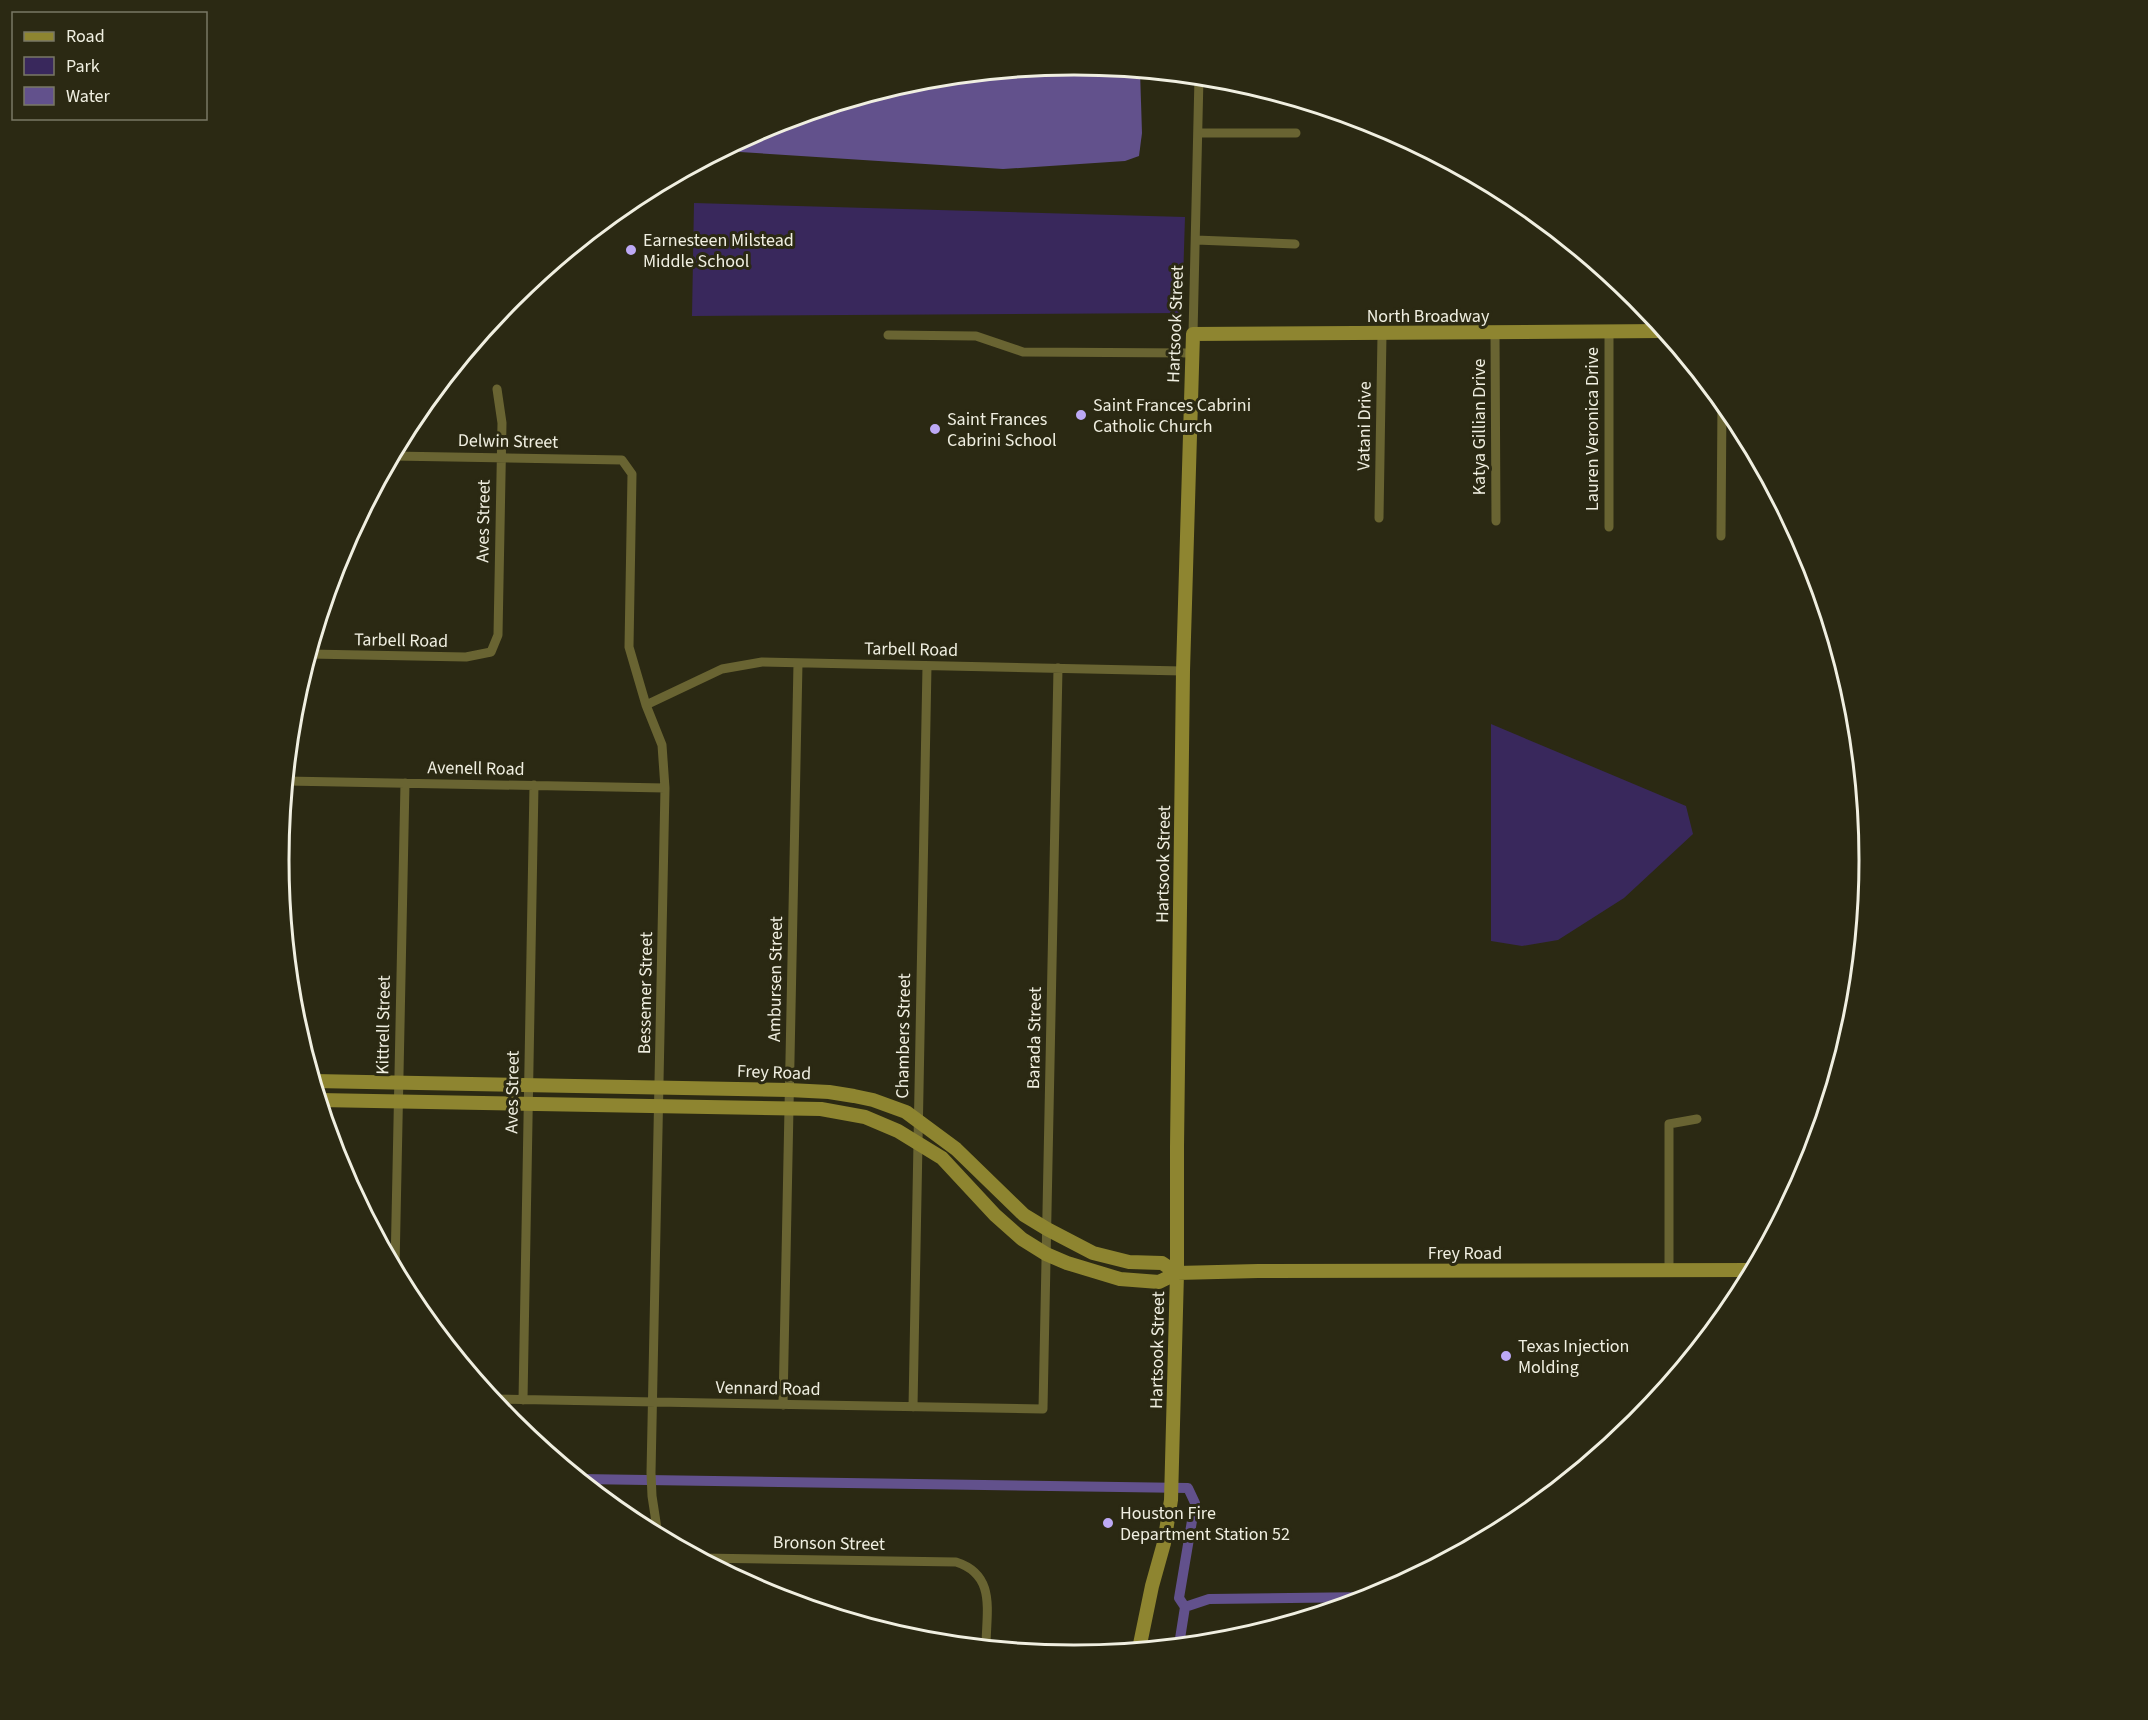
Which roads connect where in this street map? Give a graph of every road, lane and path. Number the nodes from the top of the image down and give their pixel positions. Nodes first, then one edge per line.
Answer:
1 (1199, 86) edge
2 (1198, 133) junction
3 (1296, 133) dead end
4 (1196, 240) junction
5 (1295, 244) dead end
6 (1609, 331) junction
7 (1654, 331) edge
8 (1496, 333) junction
9 (1193, 334) junction
10 (1382, 334) junction
11 (888, 335) dead end
12 (1192, 353) junction
13 (497, 389) dead end
14 (1722, 417) edge
15 (401, 456) edge
16 (501, 458) junction
17 (622, 460) joint
18 (1379, 518) dead end
19 (1496, 521) dead end
20 (1609, 527) dead end
21 (1721, 536) dead end
22 (491, 652) joint
23 (317, 654) edge
24 (798, 663) junction
25 (927, 666) junction
26 (1058, 668) junction
27 (1183, 671) junction
28 (646, 705) junction
29 (294, 781) edge
30 (405, 783) junction
31 (534, 785) junction
32 (665, 788) junction
33 (322, 1082) edge
34 (399, 1083) junction
35 (529, 1085) junction
36 (660, 1088) junction
37 (789, 1090) junction
38 (327, 1100) edge
39 (398, 1101) junction
40 (529, 1103) junction
41 (659, 1105) junction
42 (789, 1108) junction
43 (1697, 1119) dead end
44 (918, 1121) junction
45 (918, 1144) junction
46 (1047, 1229) junction
47 (394, 1253) edge
48 (1046, 1254) junction
49 (1743, 1270) edge
50 (1669, 1271) junction
51 (1177, 1273) junction
52 (504, 1399) edge
53 (523, 1400) junction
54 (654, 1402) junction
55 (783, 1405) junction
56 (913, 1407) junction
57 (1043, 1409) joint
58 (656, 1525) edge
59 (716, 1558) edge
60 (986, 1639) edge
61 (1141, 1641) edge

1 - 2 street, Hartsook Street
2 - 3 street
2 - 4 street, Hartsook Street
4 - 5 street
4 - 9 street, Hartsook Street
6 - 7 street, North Broadway
6 - 8 street, North Broadway
6 - 20 street, Lauren Veronica Drive
8 - 10 street, North Broadway
8 - 19 street, Katya Gillian Drive
9 - 10 street, North Broadway
9 - 12 street, Hartsook Street
10 - 18 street, Vatani Drive
11 - 12 street
12 - 27 street, Hartsook Street
13 - 16 street, Aves Street
14 - 21 street
15 - 16 street, Delwin Street
16 - 17 street, Delwin Street
16 - 22 street, Aves Street
17 - 28 street, Bessemer Street
22 - 23 street, Tarbell Road
24 - 25 street, Tarbell Road
24 - 28 street, Tarbell Road
24 - 37 street, Ambursen Street
25 - 26 street, Tarbell Road
25 - 44 street, Chambers Street
26 - 27 street, Tarbell Road
26 - 46 street, Barada Street
27 - 51 street, Hartsook Street
28 - 32 street, Bessemer Street
29 - 30 street, Avenell Road
30 - 31 street, Avenell Road
30 - 34 street, Kittrell Street
31 - 32 street, Avenell Road
31 - 35 street, Aves Street
32 - 36 street, Bessemer Street
33 - 34 street, Frey Road
34 - 35 street, Frey Road
34 - 39 street, Kittrell Street
35 - 36 street, Frey Road
35 - 40 street, Aves Street
36 - 37 street, Frey Road
36 - 41 street, Bessemer Street
37 - 42 street, Ambursen Street
37 - 44 street, Frey Road
38 - 39 street, Frey Road
39 - 40 street, Frey Road
39 - 47 street, Kittrell Street
40 - 41 street, Frey Road
40 - 53 street, Aves Street
41 - 42 street, Frey Road
41 - 54 street, Bessemer Street
42 - 45 street, Frey Road
42 - 55 street, Ambursen Street
43 - 50 street
44 - 45 street, Chambers Street
44 - 46 street, Frey Road
45 - 48 street, Frey Road
45 - 56 street, Chambers Street
46 - 48 street, Barada Street
46 - 51 street, Frey Road
48 - 51 street, Frey Road
48 - 57 street, Barada Street
49 - 50 street, Frey Road
50 - 51 street, Frey Road
51 - 61 street, Hartsook Street
52 - 53 street, Vennard Road
53 - 54 street, Vennard Road
54 - 55 street, Vennard Road
54 - 58 street, Bessemer Street
55 - 56 street, Vennard Road
56 - 57 street, Vennard Road
59 - 60 street, Bronson Street

